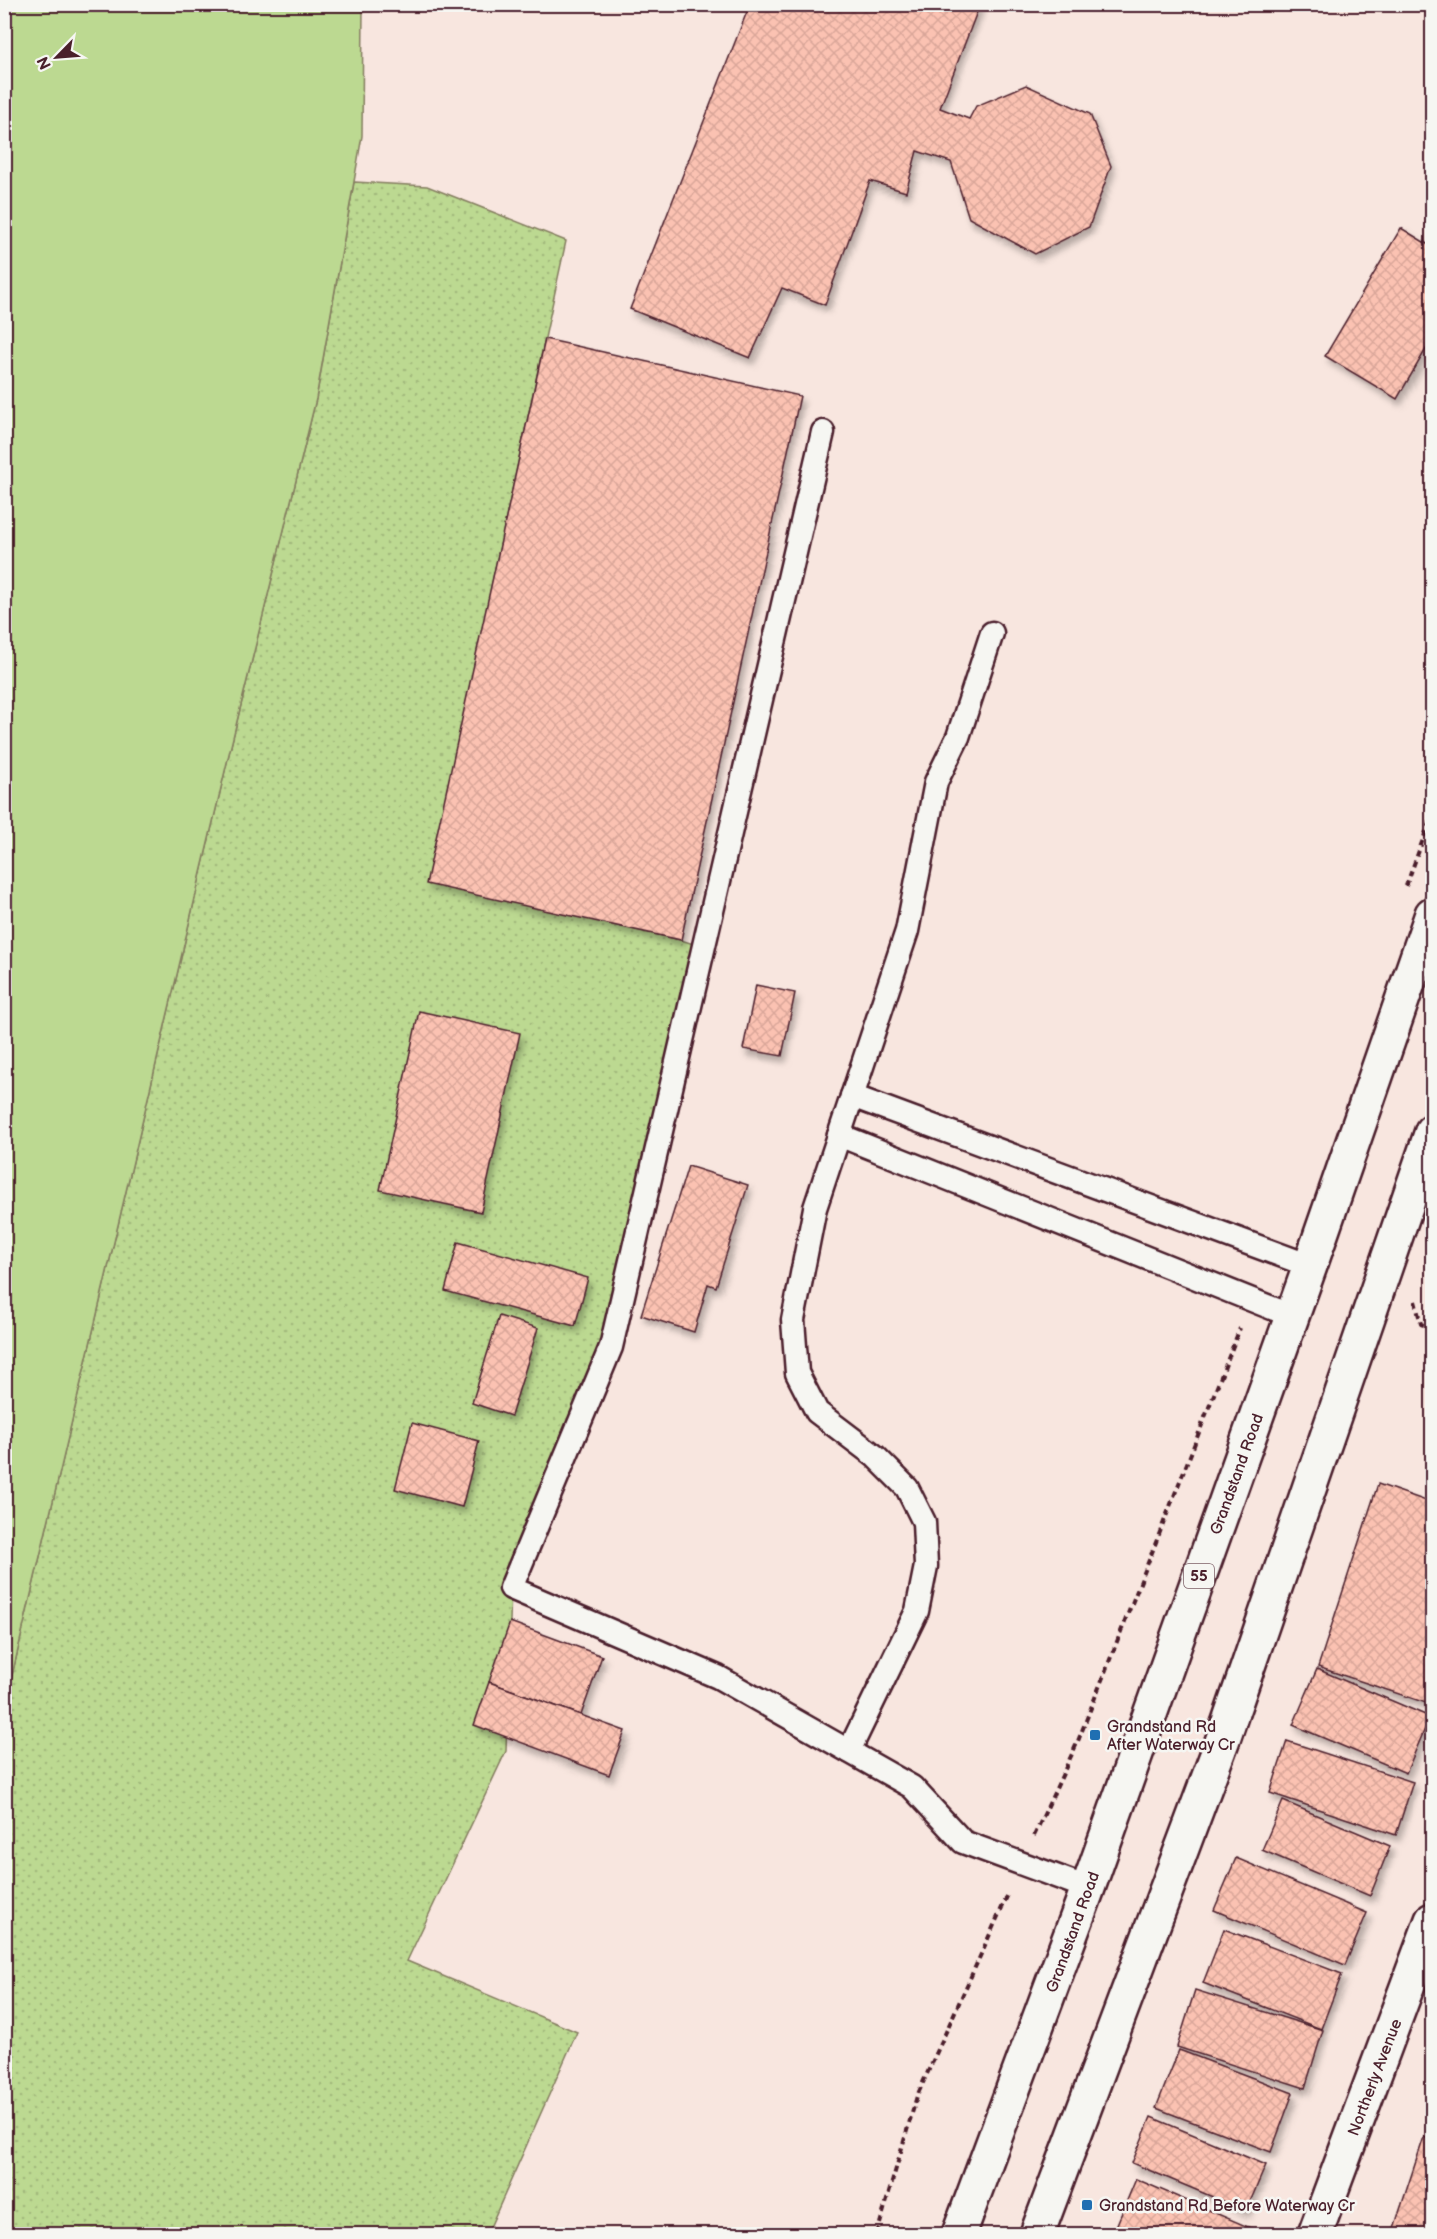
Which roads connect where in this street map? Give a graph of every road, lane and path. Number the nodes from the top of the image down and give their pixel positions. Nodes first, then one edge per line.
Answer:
1 (823, 432) dead end
2 (992, 633) dead end
3 (1432, 914) edge
4 (852, 1096) junction
5 (1432, 1131) edge
6 (839, 1135) junction
7 (1310, 1266) junction
8 (1251, 1299) junction
9 (1292, 1316) junction
10 (849, 1751) junction
11 (1022, 1863) junction
12 (1088, 1888) junction
13 (1432, 1920) edge
14 (876, 2235) edge
15 (959, 2235) edge
16 (1038, 2235) edge
17 (1315, 2235) edge

1 - 10 lane
2 - 4 lane
3 - 7 main road, Grandstand Road / 55
4 - 6 lane
4 - 7 lane
5 - 16 main road
6 - 8 lane
6 - 10 lane
7 - 9 main road, Grandstand Road / 55
8 - 9 lane
8 - 11 path
9 - 12 main road, Grandstand Road / 55
10 - 11 lane
11 - 12 lane
11 - 14 path
12 - 15 main road, Grandstand Road / 55
13 - 17 main road, Northerly Avenue

